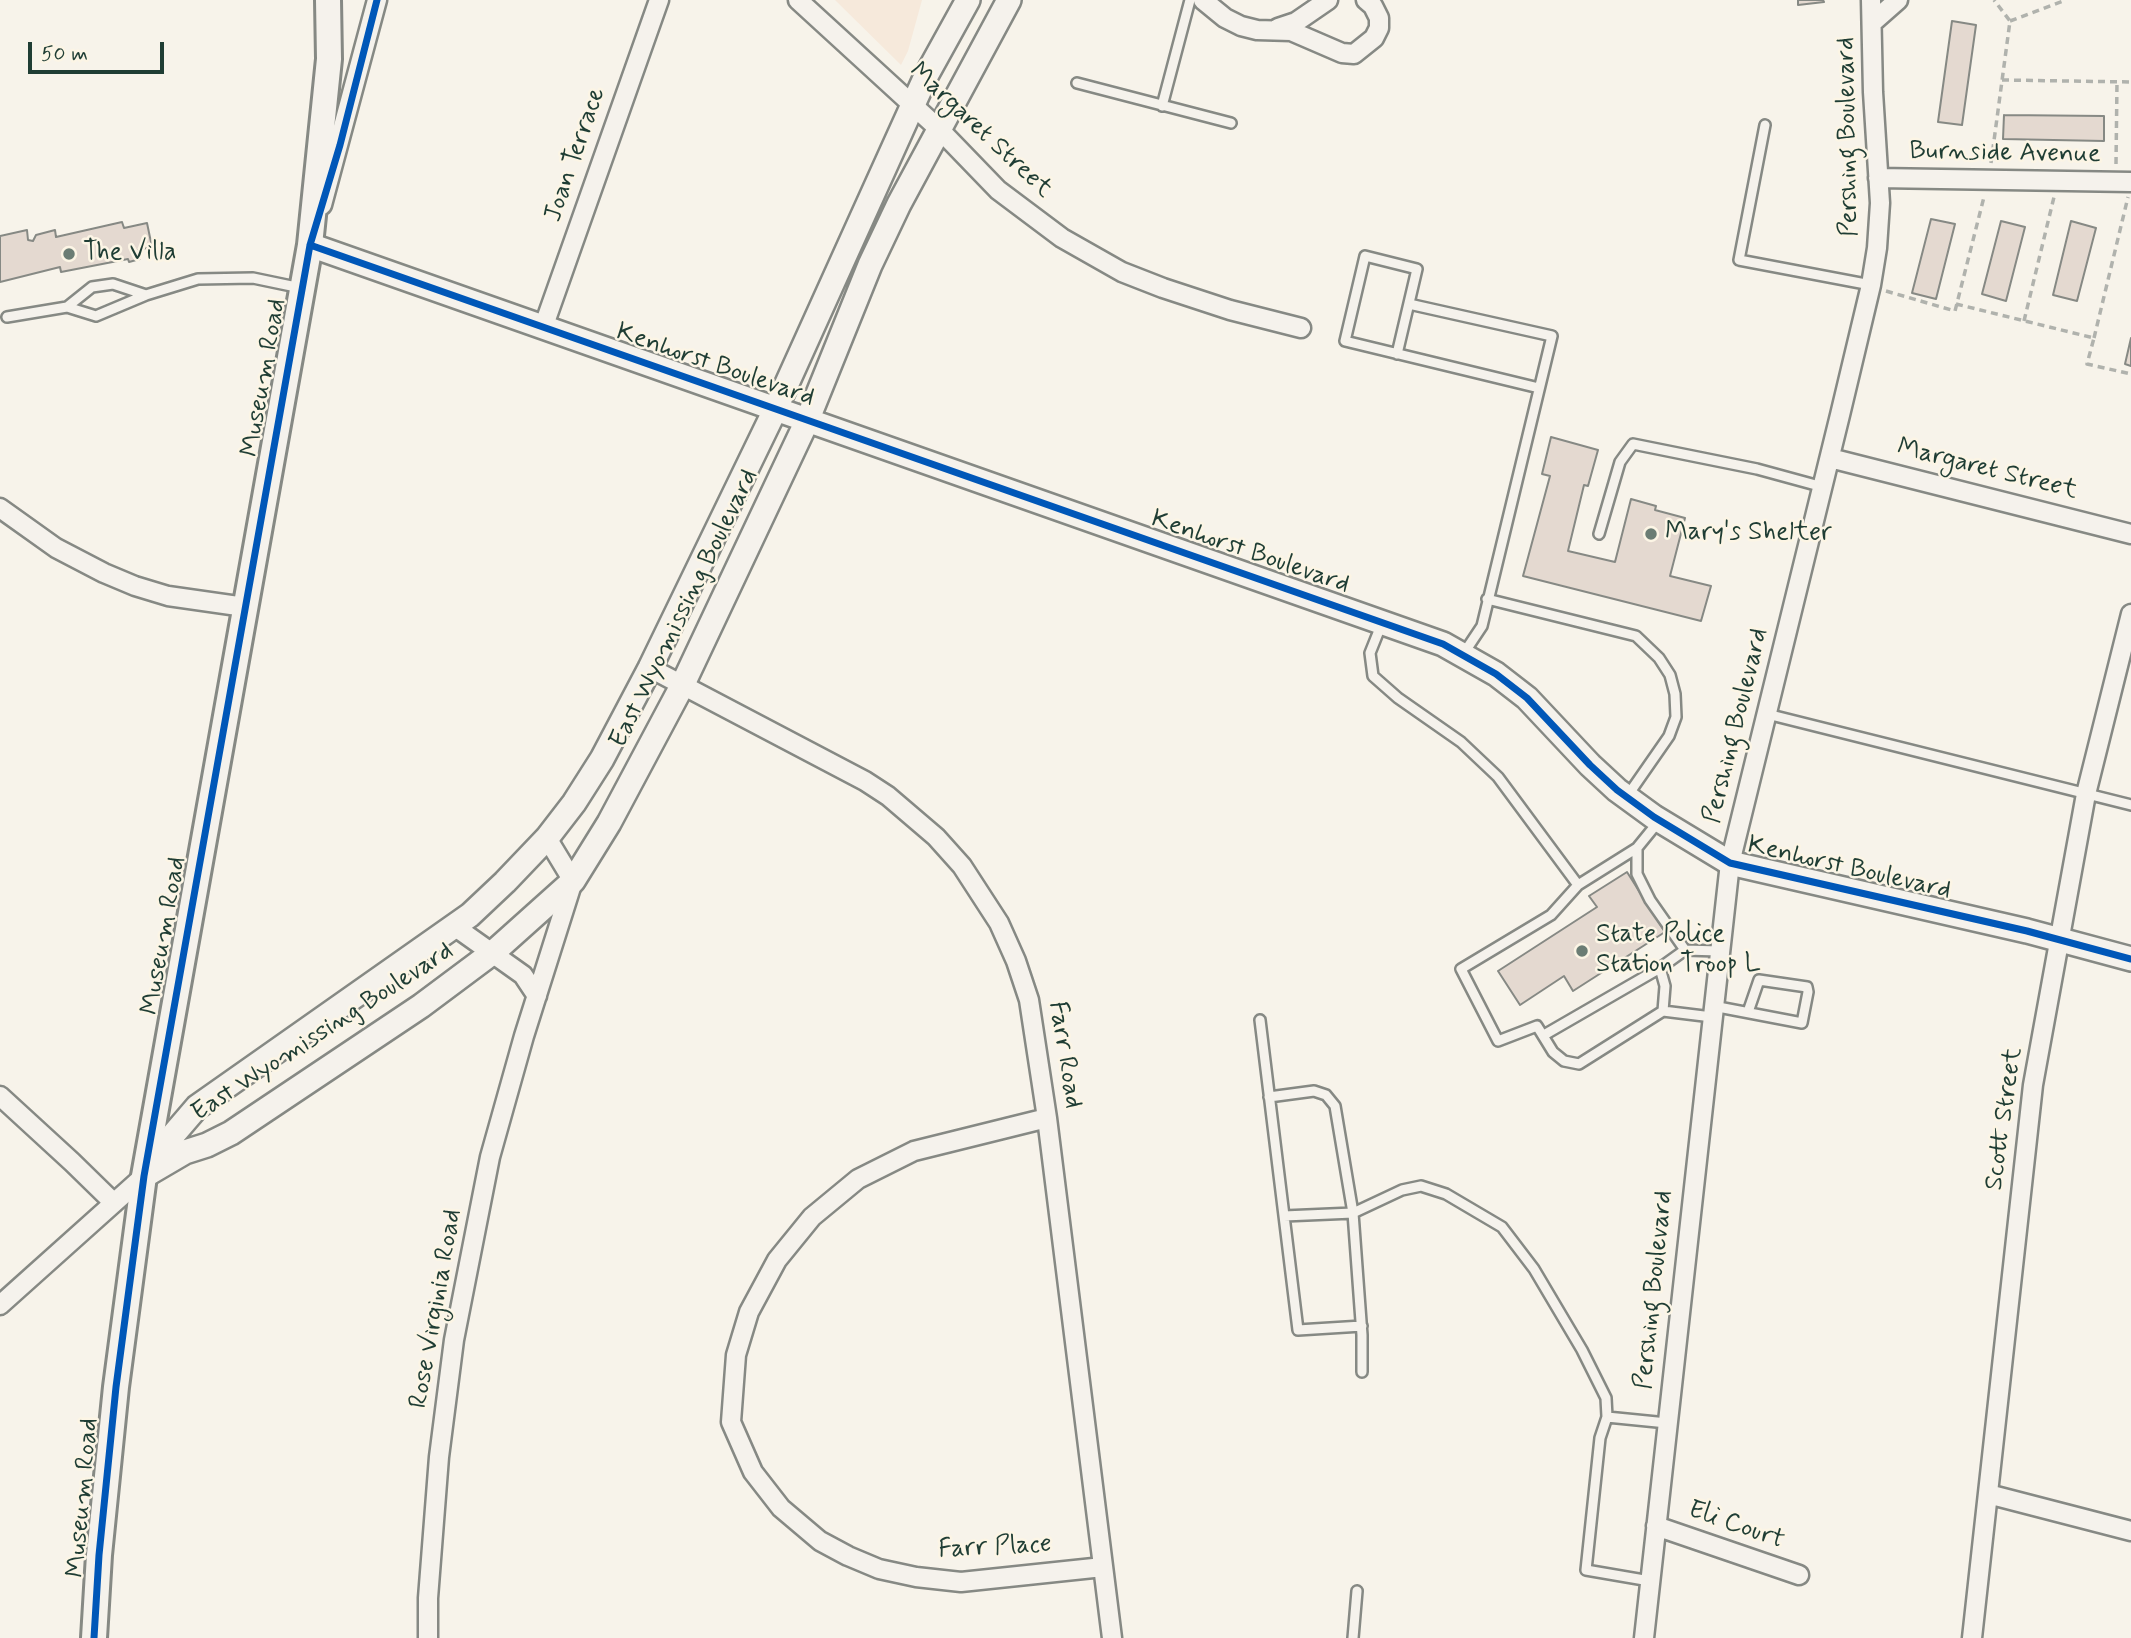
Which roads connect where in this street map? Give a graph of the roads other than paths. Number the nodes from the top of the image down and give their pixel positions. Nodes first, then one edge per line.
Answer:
1 (328, 0) edge
2 (377, 0) edge
3 (659, 0) edge
4 (798, 0) edge
5 (968, 0) edge
6 (1009, 0) edge
7 (1190, 0) edge
8 (1203, 0) edge
9 (1328, 0) edge
10 (1366, 0) edge
11 (1871, 0) edge
12 (1898, 0) edge
13 (1873, 22) junction
14 (1275, 29) junction
15 (1077, 83) dead end
16 (914, 106) junction
17 (1162, 106) junction
18 (1231, 124) dead end
19 (1765, 125) dead end
20 (940, 130) junction
21 (1878, 178) junction
22 (2126, 183) edge
23 (310, 245) junction
24 (1871, 285) junction
25 (303, 288) junction
26 (146, 295) junction
27 (1409, 304) junction
28 (67, 307) junction
29 (7, 317) dead end
30 (543, 328) junction
31 (1301, 328) dead end
32 (1397, 354) junction
33 (1539, 388) junction
34 (775, 410) junction
35 (807, 421) junction
36 (1830, 458) junction
37 (1823, 487) junction
38 (0, 508) edge
39 (1599, 534) dead end
40 (2131, 534) edge
41 (1487, 599) junction
42 (246, 607) junction
43 (2131, 614) edge
44 (1382, 622) junction
45 (1463, 654) junction
46 (650, 668) junction
47 (682, 686) junction
48 (1767, 714) junction
49 (2086, 794) junction
50 (1626, 797) junction
51 (2131, 805) edge
52 (1659, 821) junction
53 (547, 838) junction
54 (1637, 848) junction
55 (1730, 863) junction
56 (573, 881) junction
57 (1578, 885) junction
58 (454, 926) junction
59 (2060, 940) junction
60 (1685, 950) junction
61 (1719, 951) junction
62 (491, 953) junction
63 (2131, 959) edge
64 (1660, 968) junction
65 (537, 996) junction
66 (1663, 1011) junction
67 (1712, 1012) junction
68 (1748, 1012) junction
69 (1260, 1020) dead end
70 (1544, 1035) junction
71 (0, 1096) edge
72 (1269, 1097) junction
73 (1047, 1118) junction
74 (144, 1176) junction
75 (114, 1203) junction
76 (1353, 1213) junction
77 (1284, 1216) junction
78 (0, 1305) edge
79 (1362, 1326) junction
80 (1362, 1372) dead end
81 (1607, 1417) junction
82 (1667, 1423) junction
83 (1988, 1494) junction
84 (1656, 1526) junction
85 (2131, 1531) edge
86 (1103, 1567) junction
87 (1799, 1575) dead end
88 (1650, 1581) junction
89 (1357, 1591) dead end
90 (94, 1638) edge
91 (428, 1638) edge
92 (1112, 1638) edge
93 (1353, 1638) edge
94 (1644, 1638) edge
95 (1972, 1638) edge

1 - 23 main road, Museum Road
2 - 23 street
3 - 30 street, Joan Terrace
4 - 16 street, Margaret Street
5 - 16 street, East Wyomissing Boulevard
6 - 20 street, East Wyomissing Boulevard
7 - 17 lane
8 - 14 street
9 - 14 street
10 - 14 street
11 - 13 street, Pershing Boulevard
12 - 13 street
13 - 21 street, Pershing Boulevard
15 - 17 lane
16 - 20 street, Margaret Street
16 - 34 street, East Wyomissing Boulevard
17 - 18 lane
19 - 24 lane
20 - 31 street, Margaret Street
20 - 35 street, East Wyomissing Boulevard
21 - 22 street, Burnside Avenue
21 - 24 street, Pershing Boulevard
23 - 25 main road, Museum Road
23 - 30 street, Kenhorst Boulevard
24 - 36 street, Pershing Boulevard
25 - 26 lane
25 - 42 main road, Museum Road
26 - 28 lane
26 - 28 lane
27 - 32 lane
27 - 32 lane
27 - 33 lane
28 - 29 lane
30 - 34 street, Kenhorst Boulevard
32 - 33 lane
33 - 41 lane
34 - 35 street, Kenhorst Boulevard
34 - 46 street, East Wyomissing Boulevard
35 - 44 street, Kenhorst Boulevard
35 - 47 street, East Wyomissing Boulevard
36 - 37 street, Pershing Boulevard
36 - 40 street, Margaret Street
37 - 39 lane
37 - 48 street, Pershing Boulevard
38 - 42 street
41 - 45 lane
41 - 50 lane
42 - 74 main road, Museum Road
43 - 49 street, Scott Street
44 - 45 street, Kenhorst Boulevard
44 - 57 lane
45 - 50 street, Kenhorst Boulevard
46 - 47 street, Farr Road
46 - 53 street, East Wyomissing Boulevard
47 - 56 street, East Wyomissing Boulevard
47 - 73 street, Farr Road
48 - 49 lane
48 - 55 street, Pershing Boulevard
49 - 51 lane
49 - 59 street, Scott Street
50 - 52 street, Kenhorst Boulevard
52 - 54 lane
52 - 55 street, Kenhorst Boulevard
53 - 56 street
53 - 58 street, East Wyomissing Boulevard
54 - 57 lane
54 - 60 lane
55 - 59 street, Kenhorst Boulevard
55 - 61 street, Pershing Boulevard
56 - 62 street, East Wyomissing Boulevard
56 - 65 street, Rose Virginia Road
57 - 70 lane
58 - 62 street
58 - 74 street, East Wyomissing Boulevard
59 - 63 street, Kenhorst Boulevard
59 - 83 street, Scott Street
60 - 61 lane
60 - 64 lane
61 - 67 street, Pershing Boulevard
62 - 65 street
62 - 74 street, East Wyomissing Boulevard
64 - 66 lane
64 - 70 lane
65 - 91 street, Rose Virginia Road
66 - 67 lane
66 - 70 lane
67 - 68 lane
67 - 82 street, Pershing Boulevard
68 - 68 lane
69 - 72 lane
71 - 75 street
72 - 76 lane
72 - 77 lane
73 - 86 street, Farr Road
73 - 86 street, Farr Place
74 - 75 street
74 - 90 main road, Museum Road
75 - 78 street
76 - 77 lane
76 - 79 lane
76 - 81 lane
77 - 79 lane
79 - 80 lane
81 - 82 lane
81 - 88 lane
82 - 84 street, Pershing Boulevard
83 - 85 street
83 - 95 street, Scott Street
84 - 87 street, Eli Court
84 - 88 street, Pershing Boulevard
86 - 92 street, Farr Road
88 - 94 street, Pershing Boulevard
89 - 93 lane

